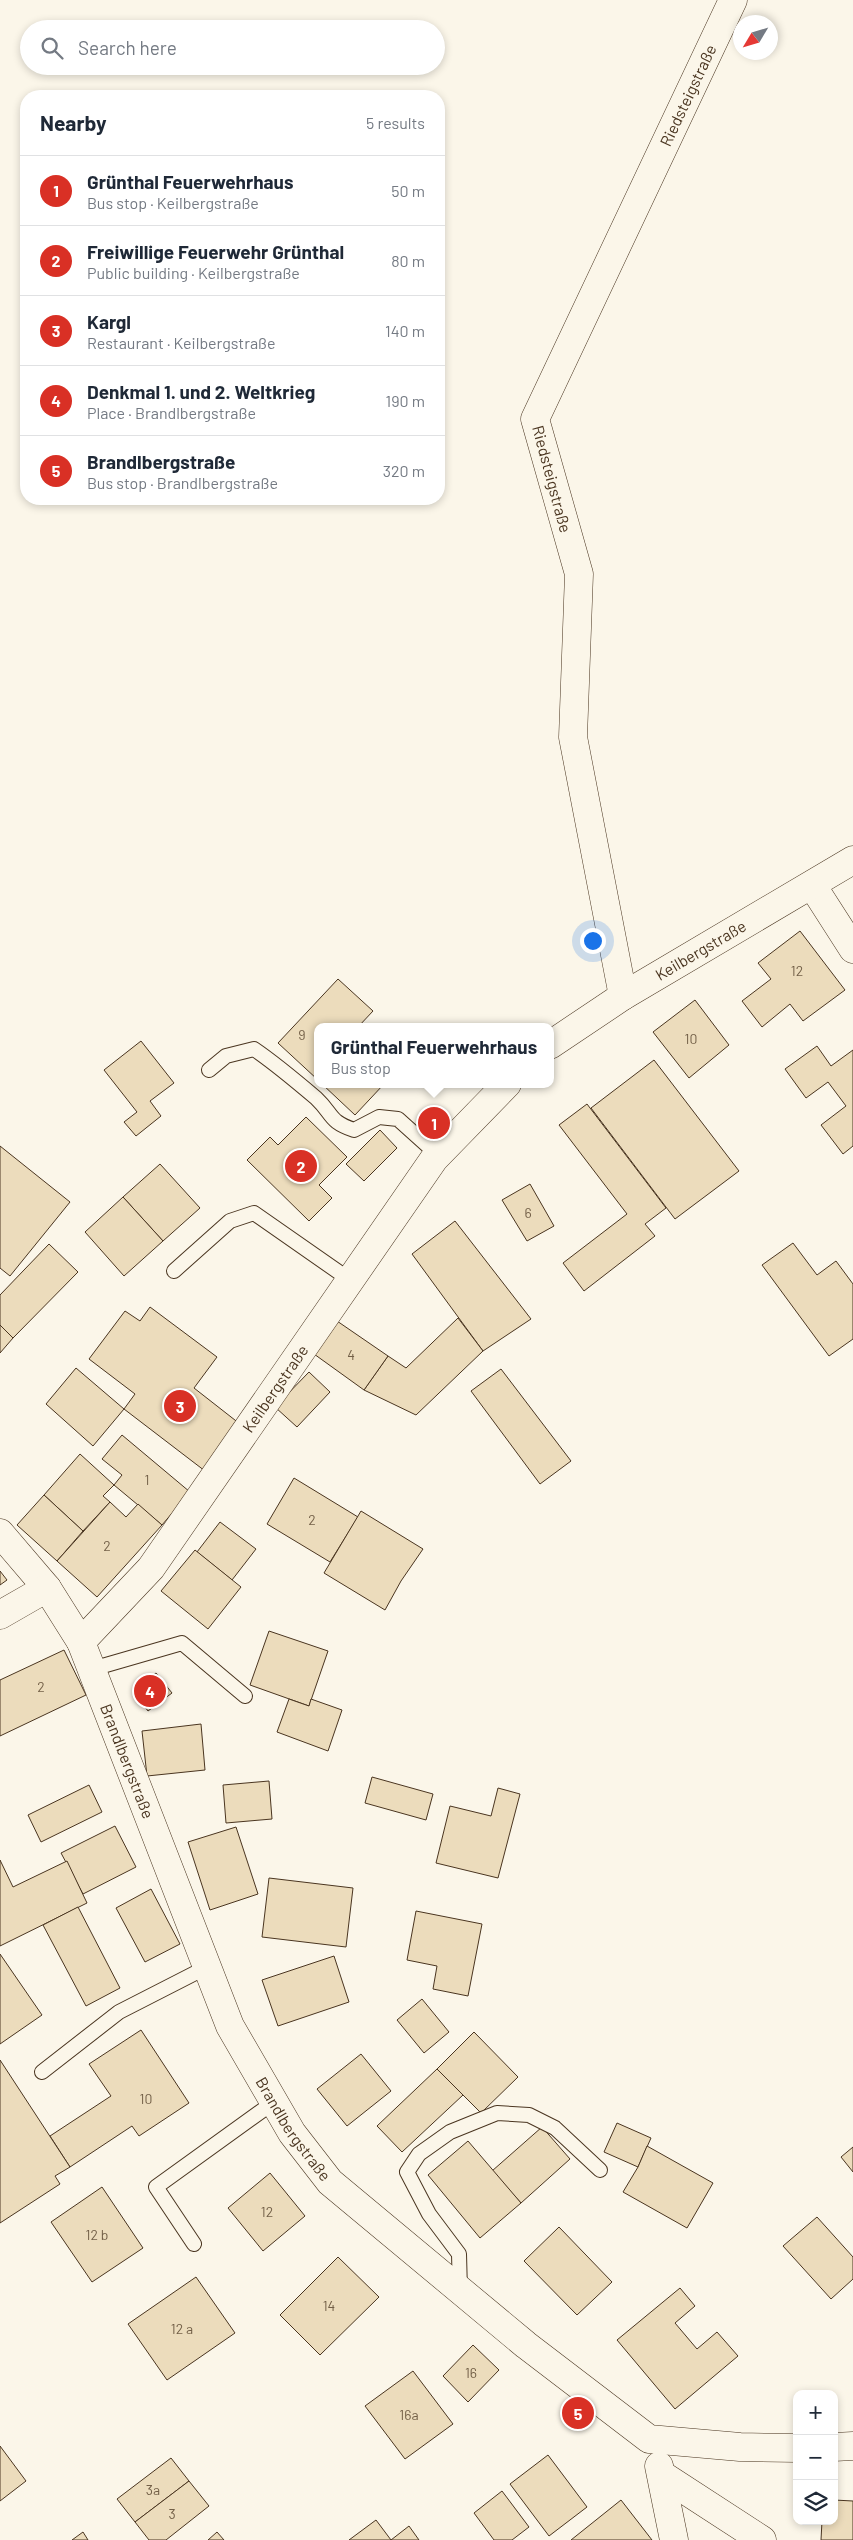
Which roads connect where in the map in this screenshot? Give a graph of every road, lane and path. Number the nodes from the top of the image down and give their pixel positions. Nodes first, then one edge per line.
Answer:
1 (732, 0) edge
2 (853, 860) edge
3 (812, 885) junction
4 (853, 949) edge
5 (623, 996) junction
6 (554, 1042) edge
7 (209, 1070) dead end
8 (503, 1088) edge
9 (438, 1154) junction
10 (174, 1271) dead end
11 (350, 1280) junction
12 (0, 1533) edge
13 (47, 1588) junction
14 (0, 1615) edge
15 (81, 1642) junction
16 (92, 1669) junction
17 (245, 1696) dead end
18 (207, 1967) junction
19 (42, 2072) dead end
20 (274, 2102) junction
21 (600, 2170) dead end
22 (194, 2244) dead end
23 (460, 2292) junction
24 (650, 2439) junction
25 (853, 2446) edge
26 (838, 2447) edge
27 (793, 2448) edge
28 (662, 2475) junction
29 (674, 2540) edge
30 (762, 2540) edge

1 - 5 street, Riedsteigstraße
2 - 3 street, Keilbergstraße
3 - 4 street
3 - 5 street, Keilbergstraße
5 - 6 street, Keilbergstraße
7 - 9 lane
8 - 9 street, Keilbergstraße
9 - 11 street, Keilbergstraße
10 - 11 lane
11 - 15 street, Keilbergstraße
12 - 13 street
13 - 14 street
13 - 15 street
15 - 16 street, Brandlbergstraße
16 - 17 lane
16 - 18 street, Brandlbergstraße
18 - 19 lane
18 - 20 street, Brandlbergstraße
20 - 22 lane
20 - 23 street, Brandlbergstraße
21 - 23 lane
23 - 24 street, Brandlbergstraße
24 - 27 street
24 - 28 street
25 - 26 street
28 - 29 street
28 - 30 street

